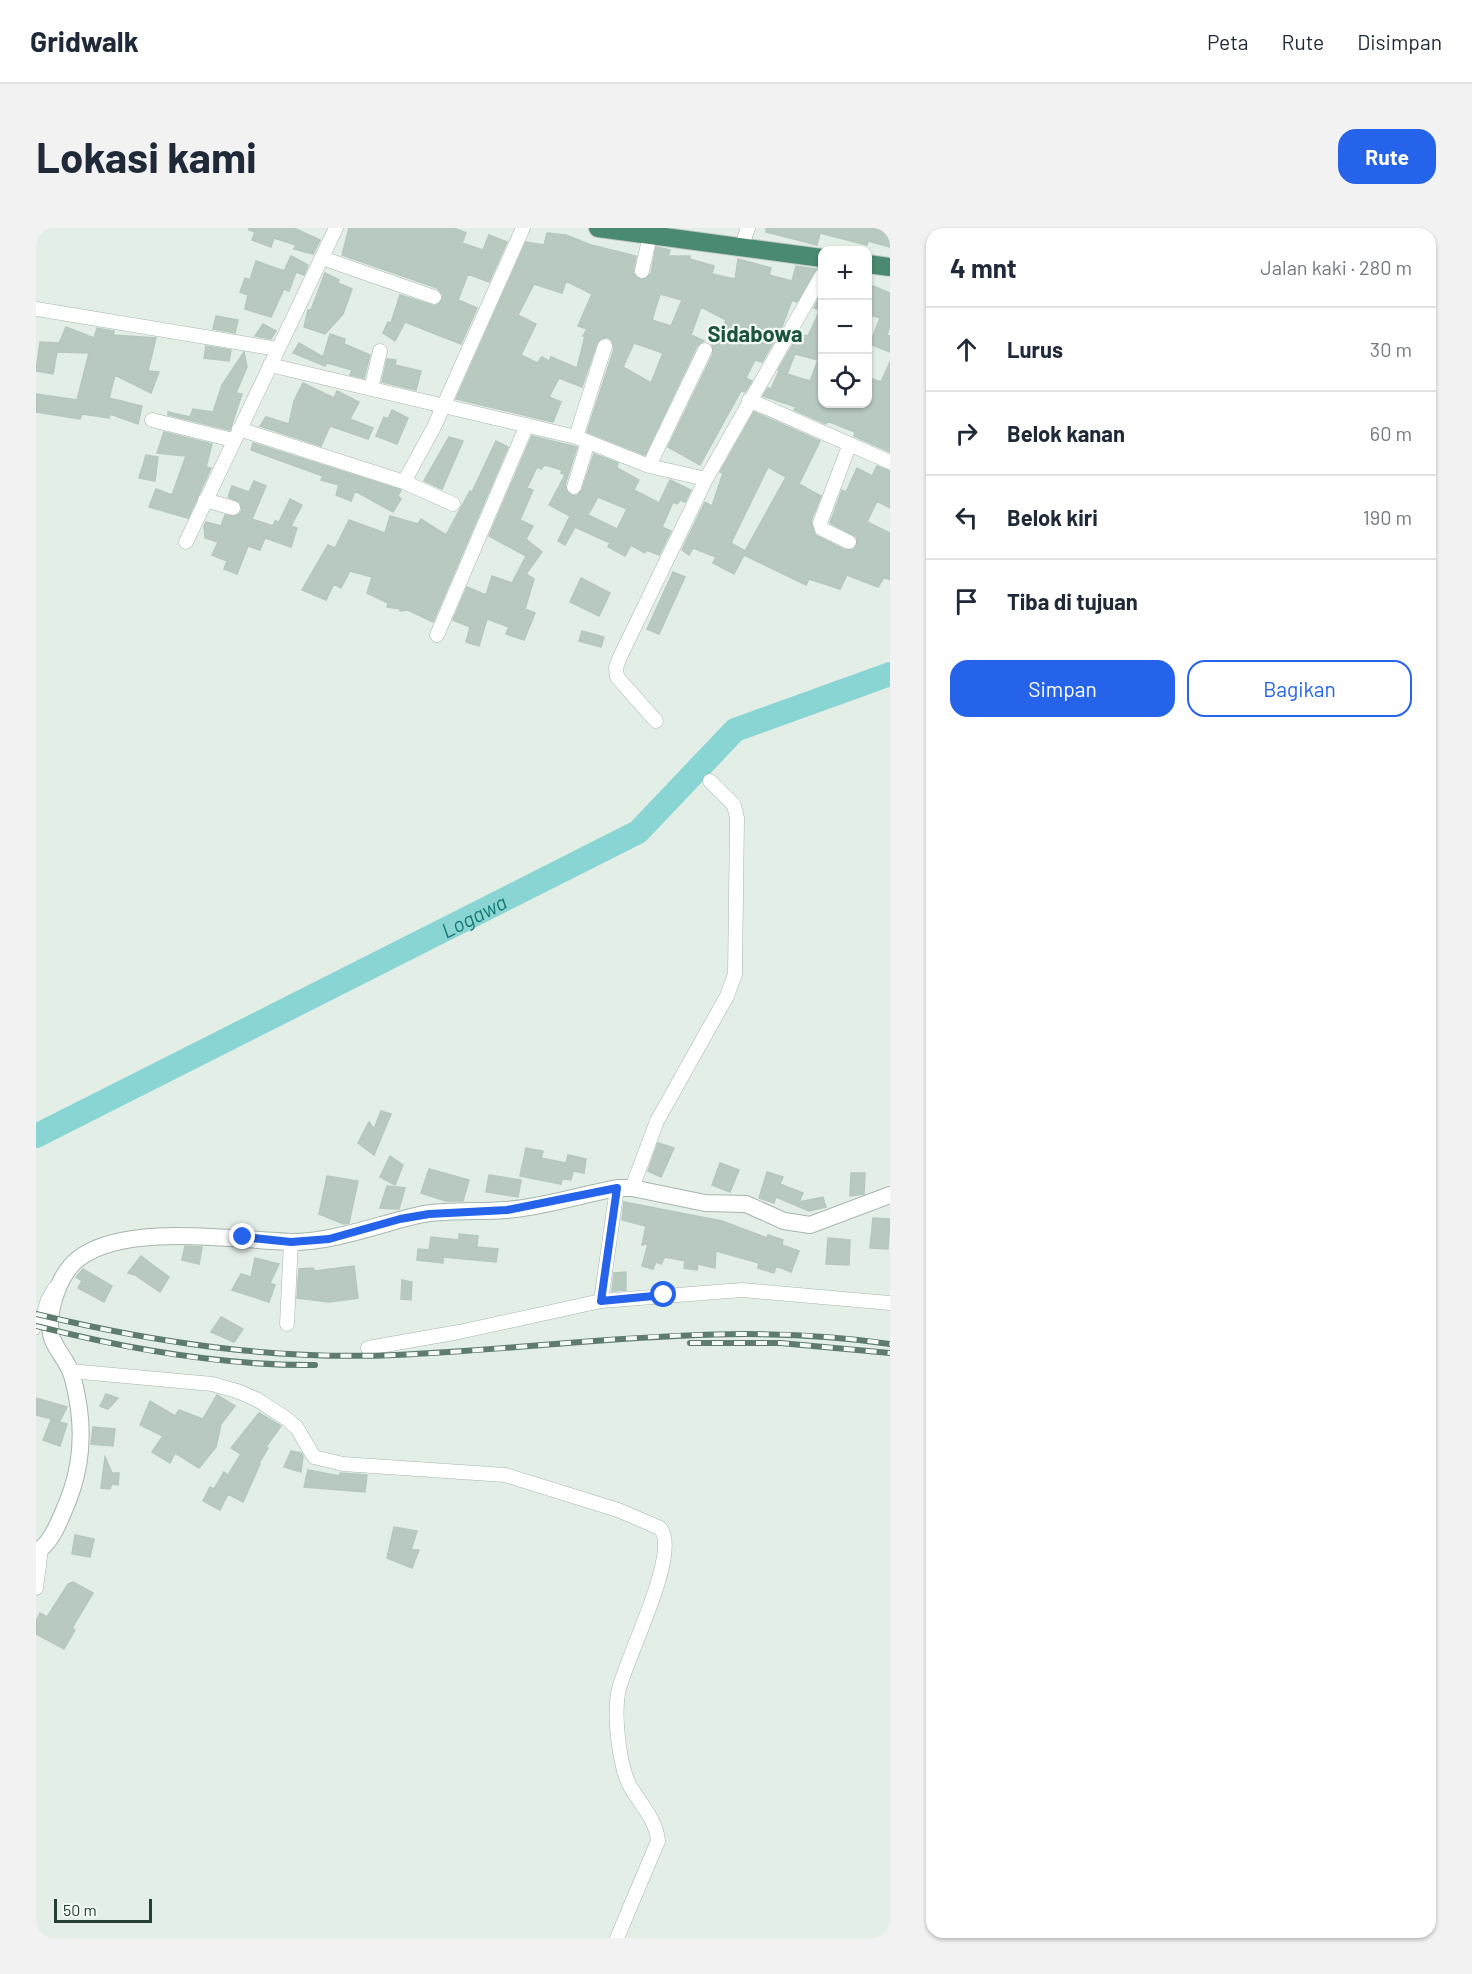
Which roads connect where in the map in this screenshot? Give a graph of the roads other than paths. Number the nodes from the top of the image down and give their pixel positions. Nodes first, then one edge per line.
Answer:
1 (336, 228) edge
2 (523, 228) edge
3 (598, 228) edge
4 (631, 230) edge
5 (650, 235) junction
6 (745, 237) edge
7 (818, 257) edge
8 (322, 258) junction
9 (889, 263) edge
10 (872, 264) edge
11 (642, 271) dead end
12 (818, 282) edge
13 (434, 297) dead end
14 (36, 309) edge
15 (605, 346) dead end
16 (278, 349) junction
17 (705, 350) dead end
18 (380, 351) dead end
19 (270, 365) junction
20 (371, 389) junction
21 (749, 400) junction
22 (441, 406) junction
23 (152, 420) dead end
24 (527, 425) junction
25 (236, 434) junction
26 (582, 440) junction
27 (849, 446) junction
28 (890, 462) edge
29 (649, 466) junction
30 (706, 479) junction
31 (404, 482) junction
32 (574, 488) dead end
33 (205, 500) junction
34 (453, 504) dead end
35 (233, 508) dead end
36 (186, 542) dead end
37 (849, 542) dead end
38 (437, 635) dead end
39 (656, 721) dead end
40 (710, 781) dead end
41 (625, 1188) junction
42 (890, 1195) edge
43 (291, 1242) junction
44 (64, 1275) junction
45 (601, 1301) junction
46 (890, 1303) edge
47 (287, 1324) dead end
48 (36, 1330) edge
49 (368, 1348) dead end
50 (70, 1371) junction
51 (38, 1550) edge
52 (36, 1588) edge
53 (617, 1938) edge

1 - 8 street
2 - 22 street
3 - 4 highway
4 - 5 highway
5 - 6 highway
5 - 11 street
6 - 7 highway
8 - 13 street
8 - 16 street
9 - 10 highway
12 - 21 street
14 - 16 street
15 - 26 street
16 - 19 street
17 - 29 street
18 - 20 street
19 - 20 street
19 - 25 street
20 - 22 street
21 - 27 street
21 - 30 street
22 - 24 street
22 - 31 street
23 - 25 street
24 - 26 street
24 - 38 street
25 - 31 street
25 - 33 street
26 - 29 street
26 - 32 street
27 - 28 street
27 - 37 street
29 - 30 street
30 - 39 street
31 - 34 street
33 - 35 street
33 - 36 street
40 - 41 street
41 - 42 street
41 - 43 street
41 - 45 street
43 - 44 street
43 - 47 street
44 - 48 lane
44 - 50 street
45 - 46 street
45 - 49 street
50 - 51 street
50 - 53 street
51 - 52 street

